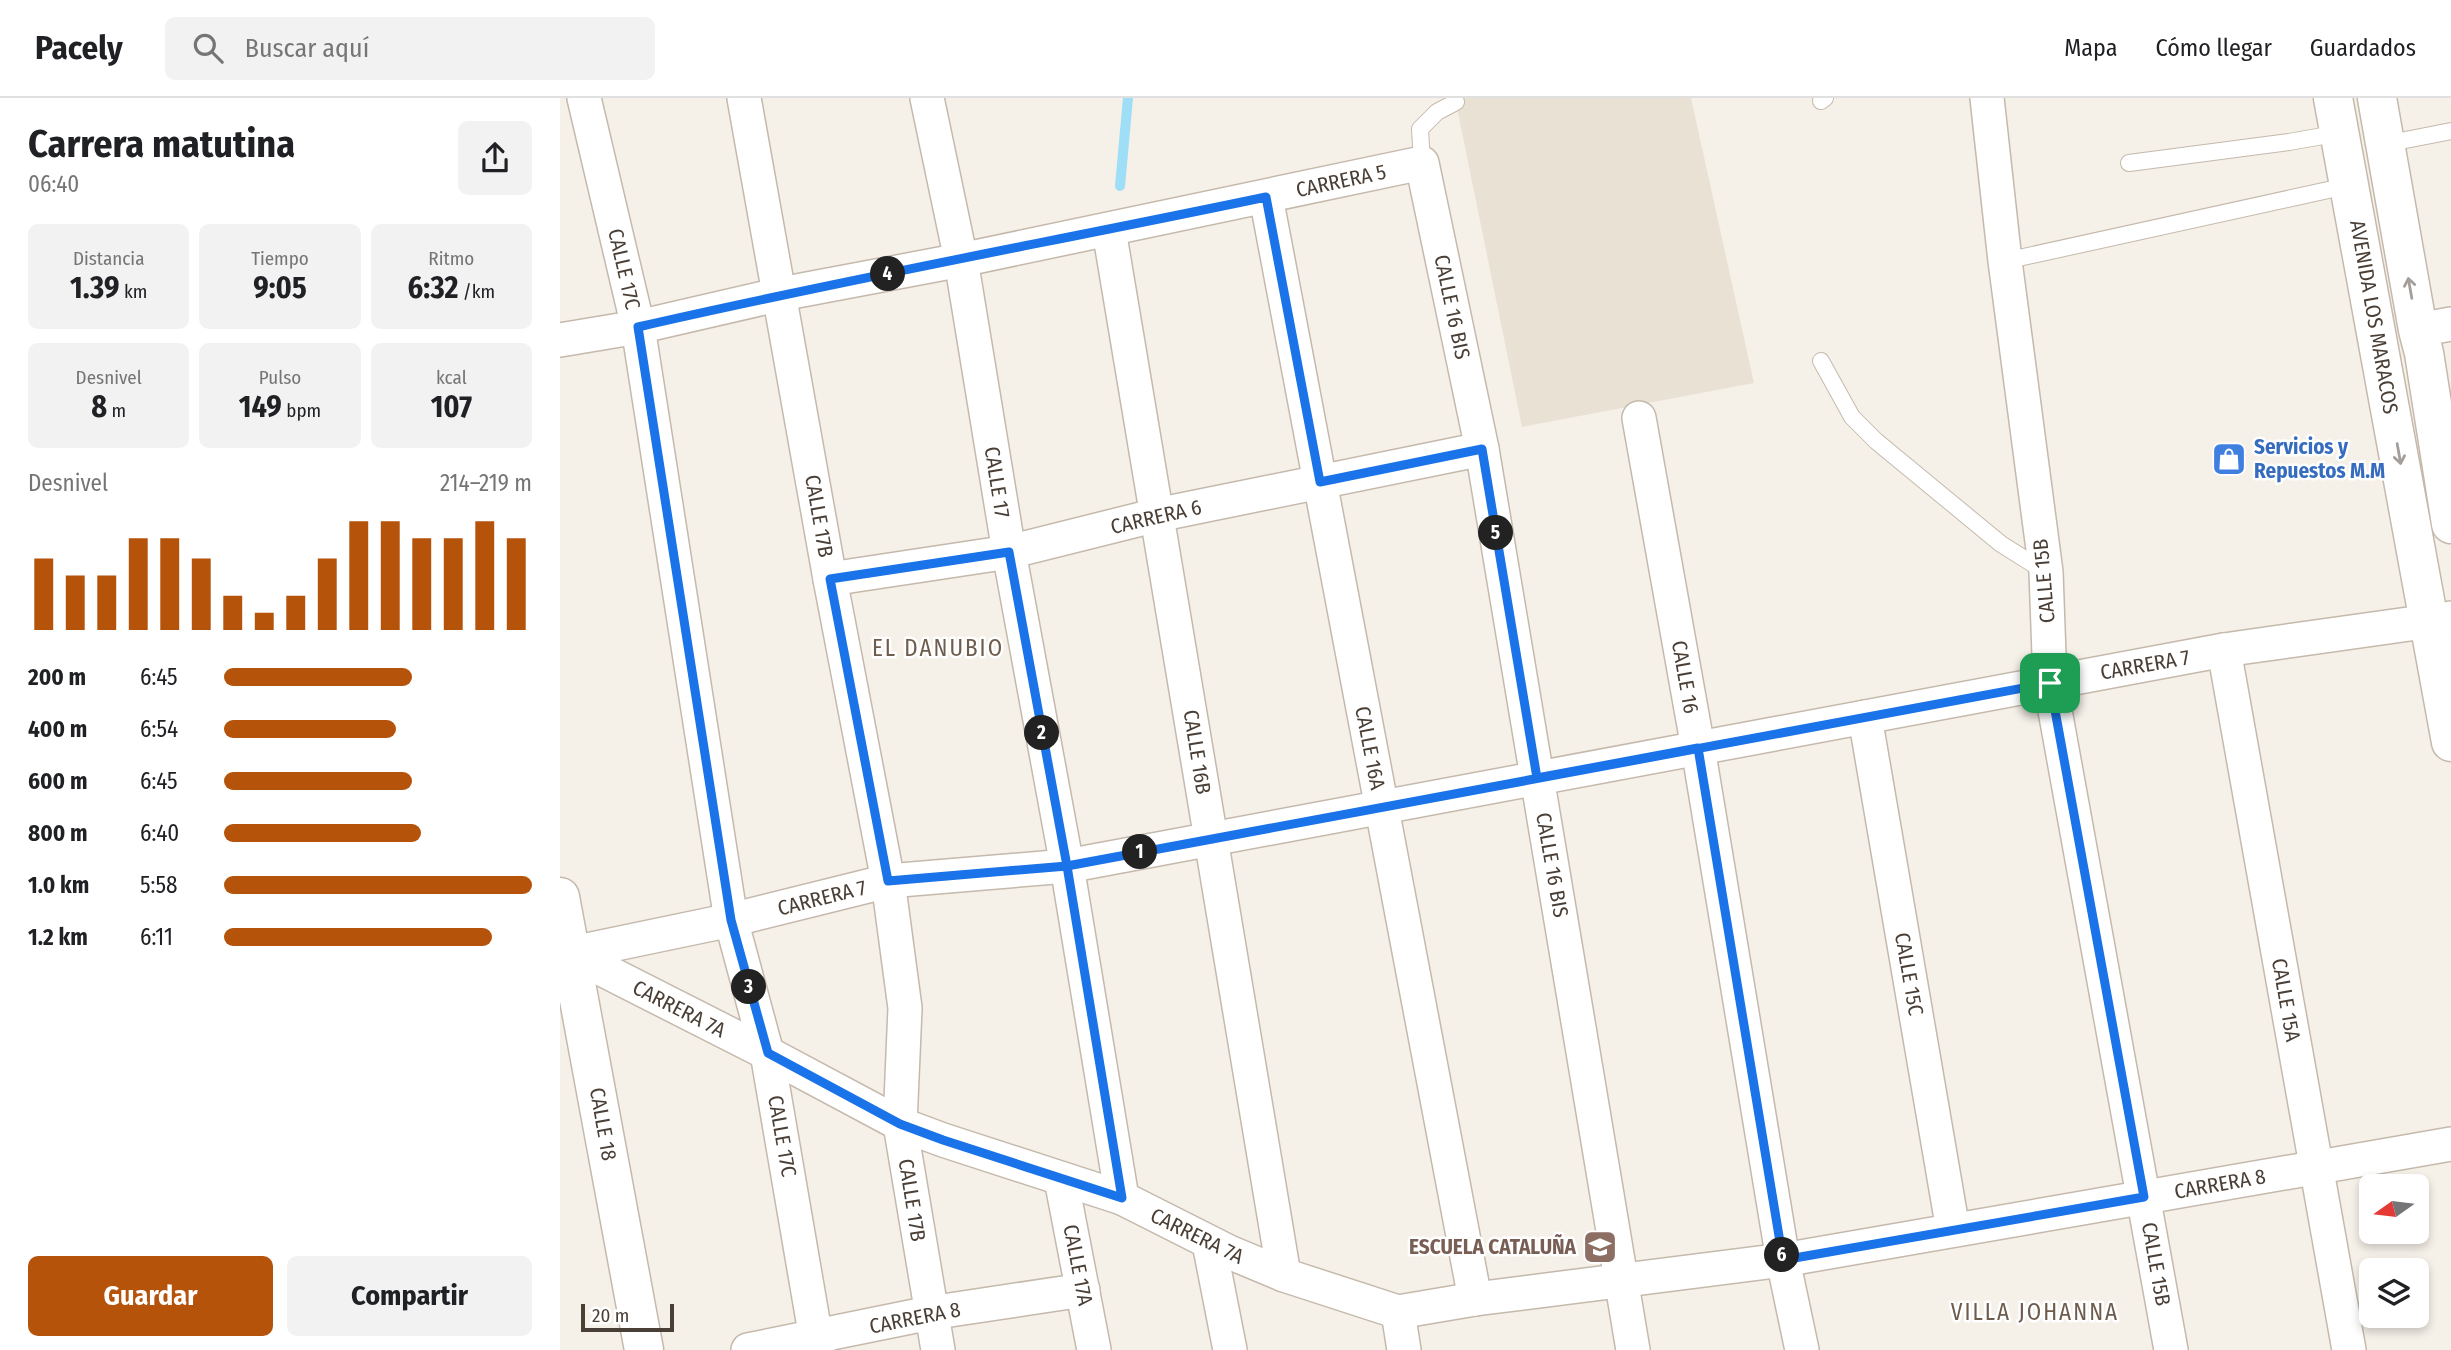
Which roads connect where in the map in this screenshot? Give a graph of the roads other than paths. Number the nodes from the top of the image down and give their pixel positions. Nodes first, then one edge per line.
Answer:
1 (584, 98) edge
2 (744, 98) edge
3 (927, 98) edge
4 (1987, 98) edge
5 (2377, 98) edge
6 (1456, 102) dead end
7 (2337, 115) edge
8 (2451, 131) edge
9 (2385, 144) junction
10 (1422, 163) junction
11 (2129, 163) dead end
12 (2351, 184) junction
13 (1266, 197) junction
14 (1109, 230) junction
15 (961, 260) junction
16 (2005, 261) junction
17 (781, 294) junction
18 (638, 327) junction
19 (2434, 327) edge
20 (560, 340) edge
21 (1821, 361) dead end
22 (1639, 418) dead end
23 (1482, 449) junction
24 (1320, 482) junction
25 (1157, 515) junction
26 (2451, 524) edge
27 (1009, 552) junction
28 (2046, 572) junction
29 (830, 579) junction
30 (2440, 619) edge
31 (2224, 650) junction
32 (2050, 683) junction
33 (1865, 717) junction
34 (2451, 742) edge
35 (1698, 748) junction
36 (1537, 778) junction
37 (1382, 807) junction
38 (1211, 839) junction
39 (1067, 866) junction
40 (888, 881) junction
41 (560, 897) edge
42 (731, 920) junction
43 (566, 955) edge
44 (768, 1053) junction
45 (900, 1124) junction
46 (2451, 1144) edge
47 (2316, 1167) junction
48 (1061, 1179) junction
49 (2144, 1197) junction
50 (1122, 1198) junction
51 (1953, 1230) junction
52 (1209, 1243) junction
53 (1783, 1260) junction
54 (1284, 1275) junction
55 (1623, 1280) junction
56 (1083, 1290) junction
57 (1475, 1299) junction
58 (1398, 1312) junction
59 (930, 1313) junction
60 (817, 1344) edge
61 (644, 1350) edge
62 (748, 1350) edge
63 (938, 1350) edge
64 (1094, 1350) edge
65 (1230, 1350) edge
66 (1404, 1350) edge
67 (1633, 1350) edge
68 (1802, 1350) edge
69 (2171, 1350) edge
70 (2349, 1350) edge

1 - 18 street, CALLE 17C
2 - 17 street, CALLE 17B
3 - 15 street, CALLE 17
4 - 16 street, CALLE 15B
5 - 9 street, AVENIDA LOS MARACOS
6 - 10 lane
7 - 11 lane
7 - 12 street, AVENIDA LOS MARACOS
8 - 9 lane
19 -> 9 street, AVENIDA LOS MARACOS
10 - 13 street, CARRERA 5
10 - 23 street, CALLE 16 BIS
12 - 16 lane
12 -> 30 street, AVENIDA LOS MARACOS
13 - 14 street, CARRERA 5
13 - 24 street, CALLE 16A
14 - 15 street, CARRERA 5
14 - 25 street, CALLE 16B
15 - 17 street, CARRERA 5
15 - 27 street, CALLE 17
16 - 28 street, CALLE 15B
17 - 18 street, CARRERA 5
17 - 29 street, CALLE 17B
18 - 20 street, CARRERA 5
18 - 42 street, CALLE 17C
19 - 26 street, AVENIDA LOS MARACOS
21 - 28 lane
22 - 35 street, CALLE 16
23 - 24 street, CARRERA 6
23 - 36 street, CALLE 16 BIS
24 - 25 street, CARRERA 6
24 - 37 street, CALLE 16A
25 - 27 street, CARRERA 6
25 - 38 street, CALLE 16B
27 - 29 street, CARRERA 6
27 - 39 street, CALLE 17
28 - 32 street, CALLE 15B
29 - 40 street, CALLE 17B
30 - 31 street, CARRERA 7
30 - 34 street, AVENIDA LOS MARACOS
31 - 32 street, CARRERA 7
31 - 47 street, CALLE 15A
32 - 33 street, CARRERA 7
32 - 49 street, CALLE 15B
33 - 35 street, CARRERA 7
33 - 51 street, CALLE 15C
35 - 36 street, CARRERA 7
35 - 53 street, CALLE 16
36 - 37 street, CARRERA 7
36 - 55 street, CALLE 16 BIS
37 - 38 street, CARRERA 7
37 - 57 street, CALLE 16A
38 - 39 street, CARRERA 7
38 - 54 street, CALLE 16B
39 - 40 street, CARRERA 7
39 - 50 street, CALLE 17
40 - 42 street, CARRERA 7
40 - 45 street, CALLE 17B
41 - 43 street, CALLE 18
42 - 43 street, CARRERA 7
42 - 44 street, CALLE 17C
43 - 44 street, CARRERA 7A
43 - 61 street, CALLE 18
44 - 45 street, CARRERA 7A
44 - 60 street, CALLE 17C
45 - 48 street, CARRERA 7A
45 - 59 street, CALLE 17B
46 - 47 street, CARRERA 8
47 - 49 street, CARRERA 8
47 - 70 street, CALLE 15A
48 - 50 street, CARRERA 7A
48 - 56 street, CALLE 17A
49 - 51 street, CARRERA 8
49 - 69 street, CALLE 15B
50 - 52 street, CARRERA 7A
51 - 53 street, CARRERA 8
52 - 54 street, CARRERA 7A
52 - 65 street
53 - 55 street, CARRERA 7A
53 - 68 street, CALLE 16
54 - 58 street, CARRERA 7A
55 - 57 street, CARRERA 7A
55 - 67 street
56 - 59 street, CARRERA 8
56 - 64 street, CALLE 17A
57 - 58 street, CARRERA 7A
58 - 66 street
59 - 60 street, CARRERA 8
59 - 63 street, CALLE 17B
60 - 62 street, CARRERA 8

